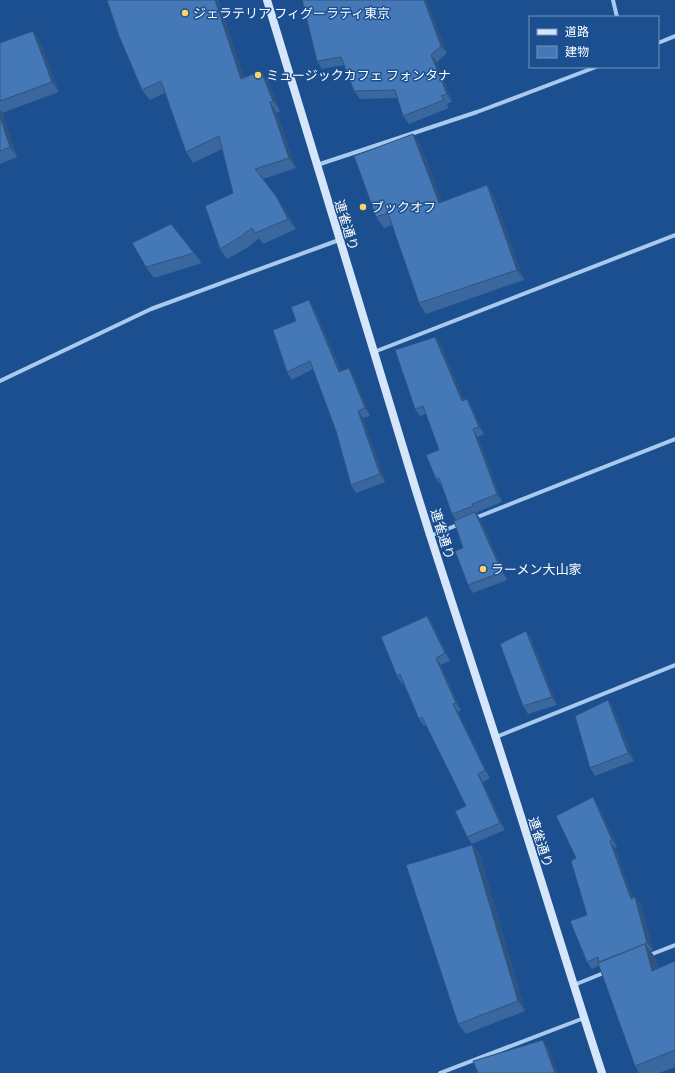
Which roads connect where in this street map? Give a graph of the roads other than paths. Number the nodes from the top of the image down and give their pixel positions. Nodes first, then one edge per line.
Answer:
1 (266, 0) edge
2 (613, 0) edge
3 (618, 16) edge
4 (675, 36) edge
5 (659, 43) edge
6 (593, 68) edge
7 (316, 165) junction
8 (675, 235) edge
9 (339, 240) junction
10 (374, 352) junction
11 (0, 381) edge
12 (675, 439) edge
13 (430, 536) junction
14 (675, 665) edge
15 (495, 737) junction
16 (675, 945) edge
17 (639, 959) edge
18 (610, 971) edge
19 (574, 985) junction
20 (584, 1018) junction
21 (440, 1073) edge
22 (602, 1073) edge

1 - 7 main road, 連雀通り
2 - 3 street
4 - 5 street
6 - 7 street
7 - 9 main road, 連雀通り
8 - 10 street
9 - 10 main road, 連雀通り
9 - 11 street
10 - 13 main road, 連雀通り
12 - 13 street
13 - 15 main road, 連雀通り
14 - 15 street
15 - 19 main road, 連雀通り
16 - 17 street
18 - 19 street
19 - 20 main road, 連雀通り
20 - 21 street
20 - 22 main road, 連雀通り

